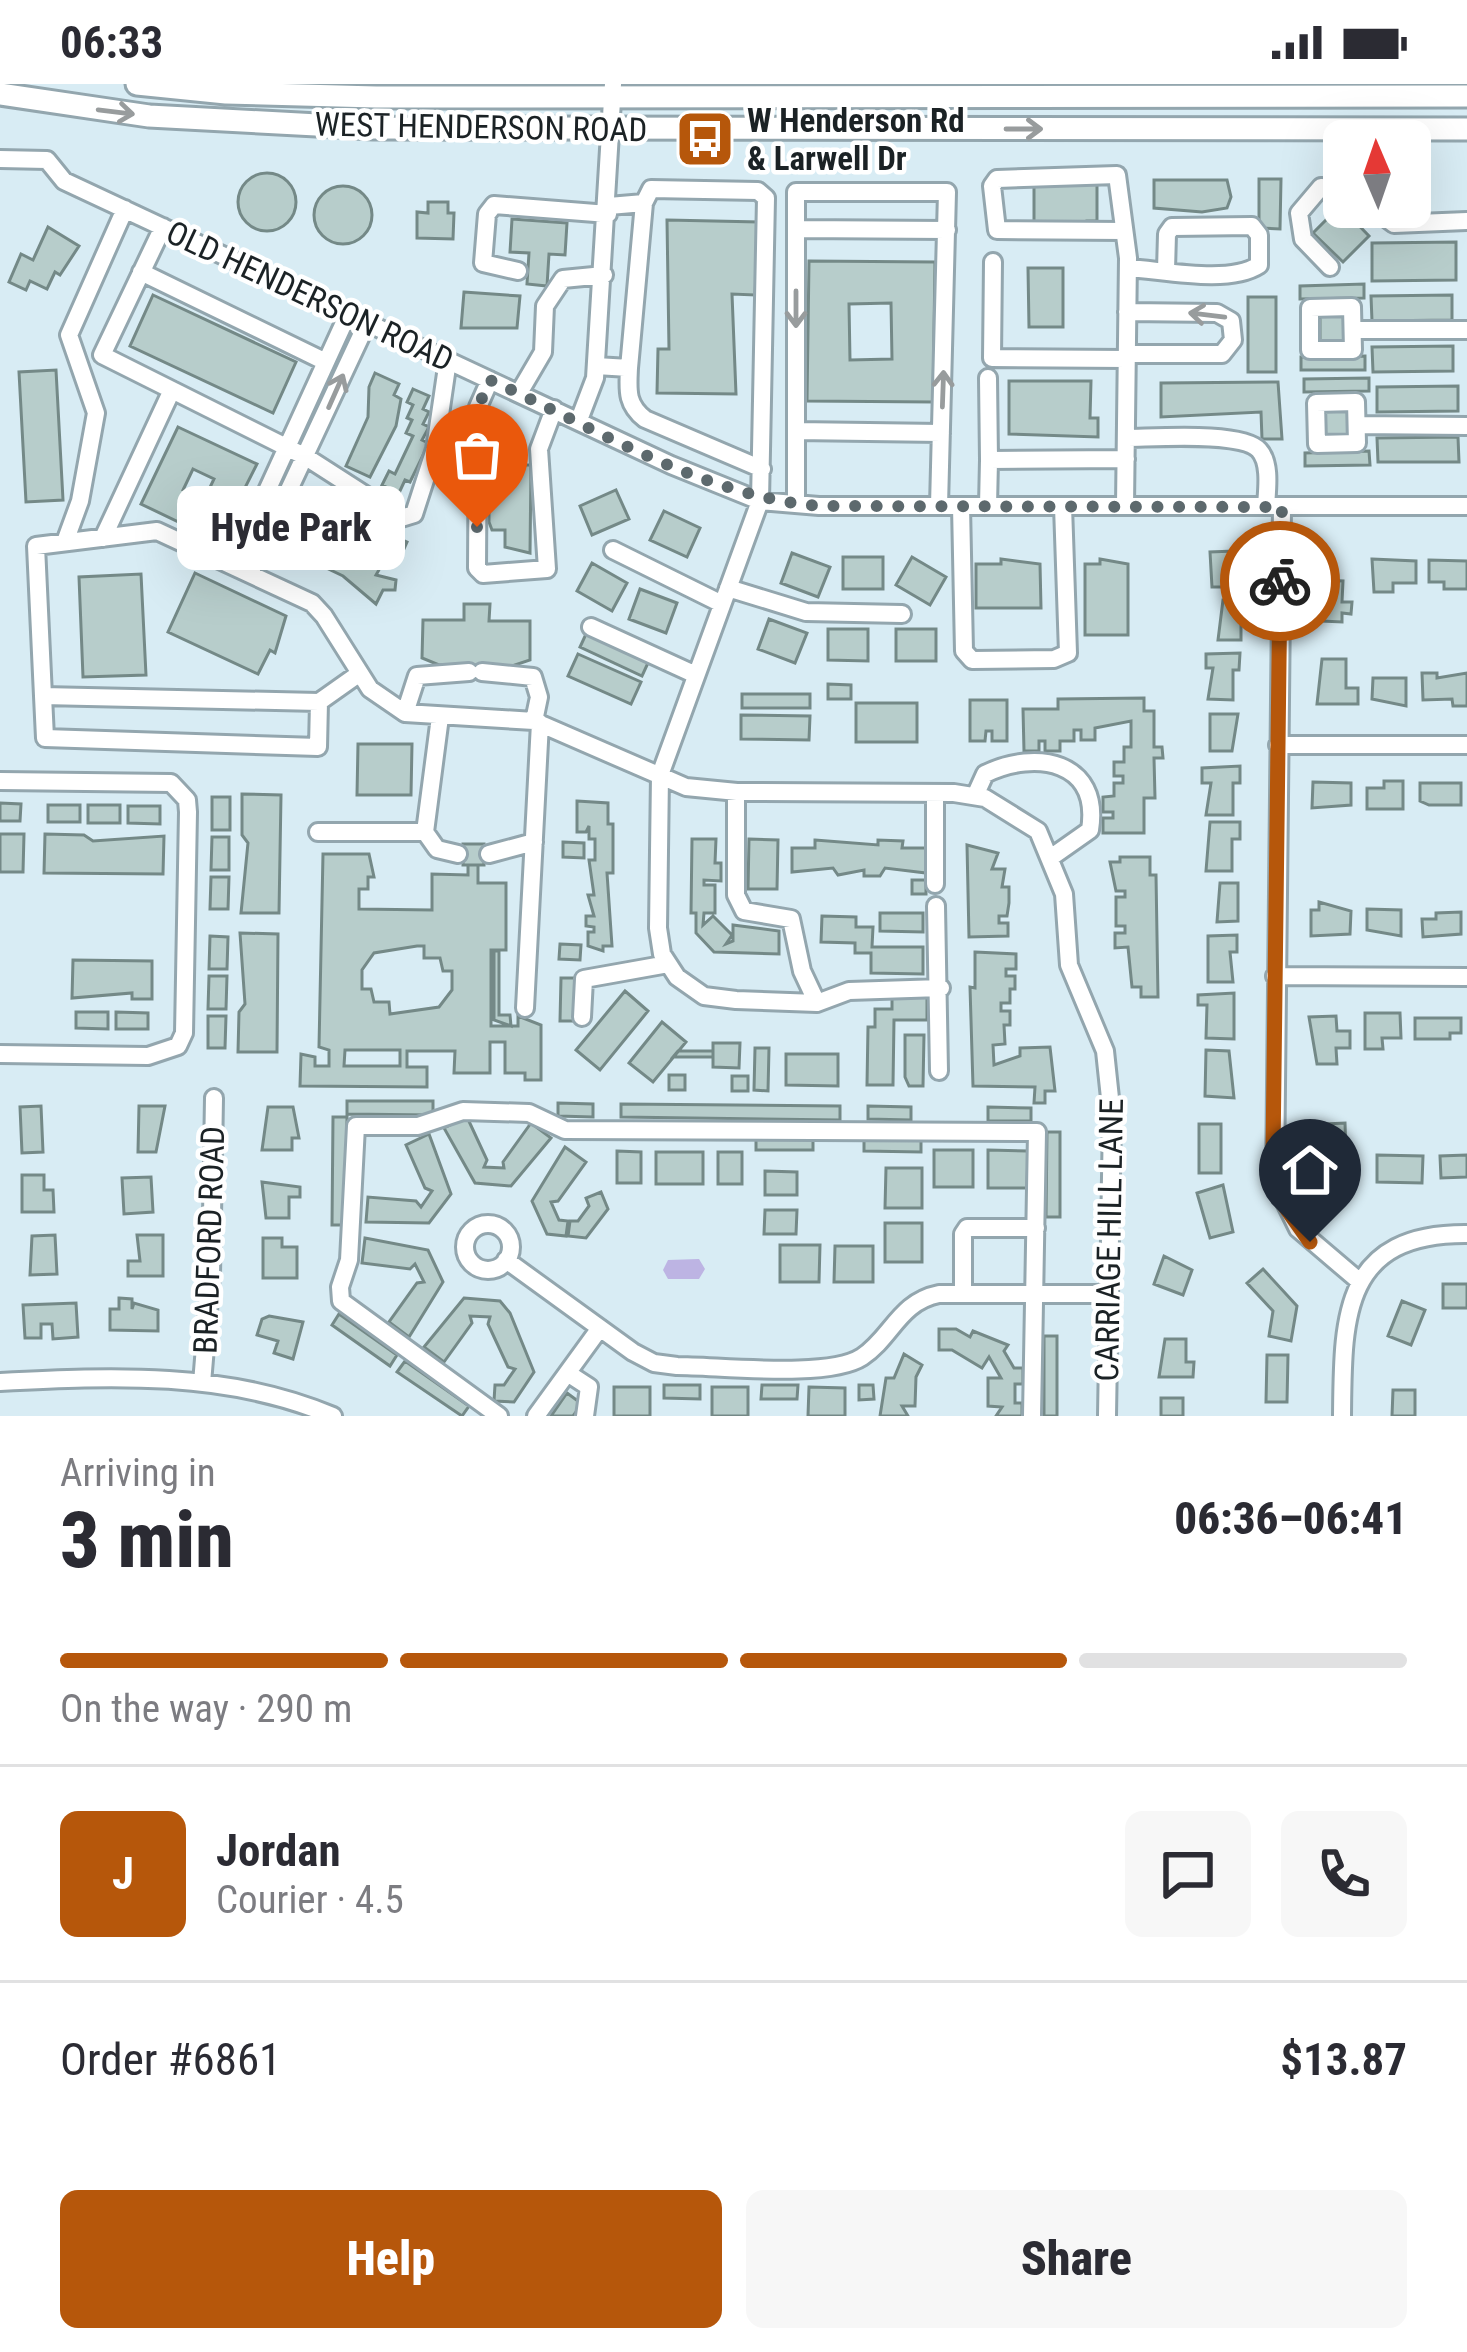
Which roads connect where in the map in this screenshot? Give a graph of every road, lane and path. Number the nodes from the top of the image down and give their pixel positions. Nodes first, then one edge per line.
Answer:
1 (136, 84) edge
2 (614, 90) edge
3 (0, 94) edge
4 (1467, 96) edge
5 (613, 129) junction
6 (1467, 129) edge
7 (4, 159) edge
8 (1323, 187) edge
9 (644, 203) junction
10 (124, 209) junction
11 (608, 210) junction
12 (1467, 221) edge
13 (1431, 222) edge
14 (163, 227) junction
15 (796, 229) junction
16 (947, 230) junction
17 (1124, 231) junction
18 (993, 262) dead end
19 (1128, 263) junction
20 (1330, 266) dead end
21 (1166, 270) junction
22 (518, 271) dead end
23 (141, 272) junction
24 (604, 274) junction
25 (1127, 312) junction
26 (348, 314) junction
27 (367, 323) junction
28 (1354, 330) dead end
29 (1467, 330) edge
30 (1127, 356) junction
31 (448, 360) junction
32 (326, 362) junction
33 (596, 366) junction
34 (629, 368) junction
35 (988, 378) dead end
36 (490, 380) junction
37 (172, 390) junction
38 (519, 393) junction
39 (554, 410) junction
40 (579, 420) junction
41 (1357, 425) dead end
42 (1467, 425) edge
43 (796, 431) junction
44 (941, 434) junction
45 (1126, 437) junction
46 (286, 448) junction
47 (306, 458) junction
48 (1126, 459) junction
49 (989, 460) junction
50 (762, 469) junction
51 (760, 501) junction
52 (796, 504) junction
53 (1125, 505) junction
54 (939, 506) junction
55 (961, 506) junction
56 (988, 506) junction
57 (1064, 506) junction
58 (1467, 506) edge
59 (1274, 507) junction
60 (103, 538) junction
61 (65, 542) junction
62 (613, 550) dead end
63 (235, 566) junction
64 (725, 596) junction
65 (902, 614) dead end
66 (591, 626) dead end
67 (360, 673) junction
68 (696, 675) junction
69 (43, 696) junction
70 (319, 702) junction
71 (404, 713) junction
72 (440, 717) junction
73 (537, 722) junction
74 (1279, 746) junction
75 (1467, 746) edge
76 (660, 775) junction
77 (0, 781) edge
78 (736, 792) junction
79 (935, 793) junction
80 (975, 796) junction
81 (317, 832) dead end
82 (425, 832) junction
83 (534, 842) junction
84 (458, 854) dead end
85 (489, 854) dead end
86 (1053, 856) junction
87 (935, 884) dead end
88 (936, 906) dead end
89 (673, 970) junction
90 (1275, 976) junction
91 (1467, 977) edge
92 (941, 988) junction
93 (818, 1003) junction
94 (525, 1008) dead end
95 (582, 1017) dead end
96 (0, 1054) edge
97 (939, 1071) dead end
98 (214, 1098) dead end
99 (1036, 1228) junction
100 (1467, 1234) edge
101 (506, 1260) dead end
102 (1359, 1281) junction
103 (963, 1294) junction
104 (1036, 1294) junction
105 (1108, 1294) junction
106 (600, 1328) junction
107 (568, 1374) junction
108 (0, 1382) edge
109 (202, 1383) junction
110 (333, 1416) edge
111 (499, 1416) edge
112 (536, 1416) edge
113 (585, 1416) edge
114 (1032, 1416) edge
115 (1107, 1416) edge
116 (1342, 1416) edge

1 - 2 main road, WEST HENDERSON ROAD
2 - 4 main road, WEST HENDERSON ROAD
2 - 5 street
3 -> 5 main road, WEST HENDERSON ROAD
5 -> 6 main road, WEST HENDERSON ROAD
5 - 11 street
7 - 10 street, OLD HENDERSON ROAD
8 - 20 street
9 - 11 street
9 - 34 street
9 - 50 street
10 - 14 street, OLD HENDERSON ROAD
10 - 61 street
11 - 22 street
11 - 24 street
12 - 13 street
14 - 23 street
14 - 26 street, OLD HENDERSON ROAD
15 - 16 street
15 - 16 street
15 -> 43 street
44 -> 16 street
17 - 17 street
17 - 19 street
18 - 30 street
19 - 21 street
19 - 25 street
21 - 21 street
23 - 32 street
23 - 37 street
24 - 33 street
24 - 38 street
25 - 30 street
30 -> 25 street
26 - 27 street, OLD HENDERSON ROAD
26 - 32 street
27 - 31 street, OLD HENDERSON ROAD
47 -> 27 street
28 - 29 street
30 - 45 street
31 - 36 street, OLD HENDERSON ROAD
31 - 47 street
32 - 46 street
33 - 34 street
33 - 40 street
34 - 50 street
35 - 49 street
36 - 38 street, OLD HENDERSON ROAD
36 - 39 street
37 - 46 street
37 - 60 street
38 - 39 street, OLD HENDERSON ROAD
39 - 40 street, OLD HENDERSON ROAD
40 - 51 street, OLD HENDERSON ROAD
41 - 42 street
43 - 44 street
43 - 52 street
44 - 54 street
45 - 48 street
45 - 59 street
46 - 47 street
46 - 63 street
47 - 63 street
48 - 49 street
48 - 53 street
49 - 56 street
50 - 51 street
51 - 52 street, OLD HENDERSON ROAD
51 - 64 street
52 - 54 street, OLD HENDERSON ROAD
53 - 57 street, OLD HENDERSON ROAD
53 - 59 street, OLD HENDERSON ROAD
54 - 55 street, OLD HENDERSON ROAD
55 - 56 street, OLD HENDERSON ROAD
55 - 57 street
56 - 57 street, OLD HENDERSON ROAD
58 - 59 street, OLD HENDERSON ROAD
59 - 74 street
60 - 61 street
60 - 63 street
61 - 69 street
62 - 64 street
63 - 67 street
64 - 65 street
64 - 68 street
66 - 68 street
67 - 70 street
67 - 71 street
68 - 76 street
69 - 70 street
69 - 70 street
71 - 72 street
71 - 73 street
72 - 73 street
72 - 82 street
73 - 76 street
73 - 83 street
74 - 75 street
74 - 90 street
76 - 78 street
76 - 89 street
77 - 96 street
78 - 79 street
78 - 93 street
79 - 80 street
79 - 87 street
80 - 86 street
80 - 86 street
81 - 82 street
82 - 84 street
83 - 85 street
83 - 94 street
86 - 105 street, CARRIAGE HILL LANE
88 - 92 street
89 - 93 street
89 - 95 street
90 - 91 street
90 - 102 street
92 - 93 street
92 - 97 street
98 - 109 street, BRADFORD ROAD
99 - 103 street
99 - 104 street
99 - 111 street
100 - 102 street
101 - 106 street
102 - 116 street
103 - 104 street
103 - 106 street
104 - 105 street
104 - 114 street
105 - 115 street, CARRIAGE HILL LANE
106 - 107 street
107 - 112 street
107 - 113 street
108 - 109 street
109 - 110 street

